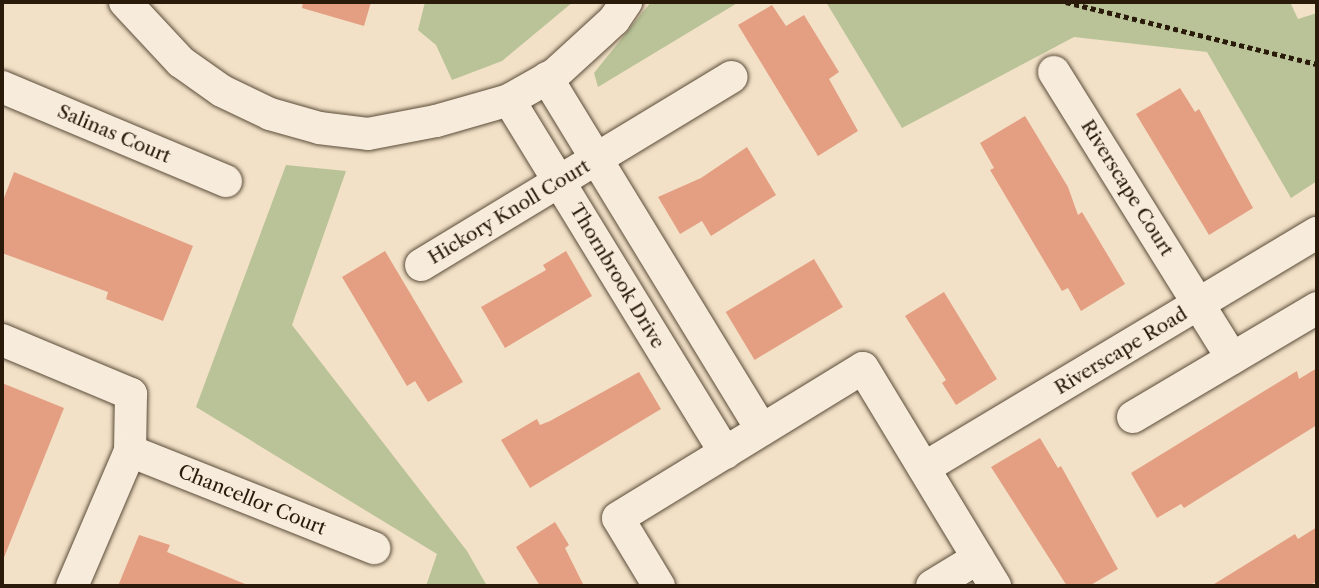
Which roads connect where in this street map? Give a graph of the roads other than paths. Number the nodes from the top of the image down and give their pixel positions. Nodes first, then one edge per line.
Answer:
1 (125, 2) edge
2 (626, 2) edge
3 (1054, 72) dead end
4 (733, 77) dead end
5 (547, 78) junction
6 (2, 87) edge
7 (509, 100) junction
8 (597, 159) junction
9 (226, 181) dead end
10 (559, 182) junction
11 (1317, 233) edge
12 (421, 265) dead end
13 (1199, 304) junction
14 (1317, 308) edge
15 (2, 340) edge
16 (1232, 358) junction
17 (1133, 417) dead end
18 (762, 430) junction
19 (130, 451) junction
20 (725, 453) junction
21 (924, 468) junction
22 (374, 548) dead end
23 (978, 558) junction
24 (72, 586) edge
25 (659, 586) edge
26 (932, 586) edge
27 (995, 586) edge

1 - 7 street
2 - 5 street
3 - 13 street, Riverscape Court
4 - 8 street, Hickory Knoll Court
5 - 7 street
5 - 8 street
6 - 9 street, Salinas Court
7 - 10 street, Thornbrook Drive
8 - 10 street, Hickory Knoll Court
8 - 18 street
10 - 12 street, Hickory Knoll Court
10 - 20 street, Thornbrook Drive
11 - 13 street, Riverscape Road
13 - 16 street, Riverscape Court
13 - 21 street, Riverscape Road
14 - 16 street
15 - 19 street
16 - 17 street
18 - 20 street
18 - 21 street
19 - 22 street, Chancellor Court
19 - 24 street
20 - 25 street
21 - 23 street
23 - 26 street
23 - 27 street

